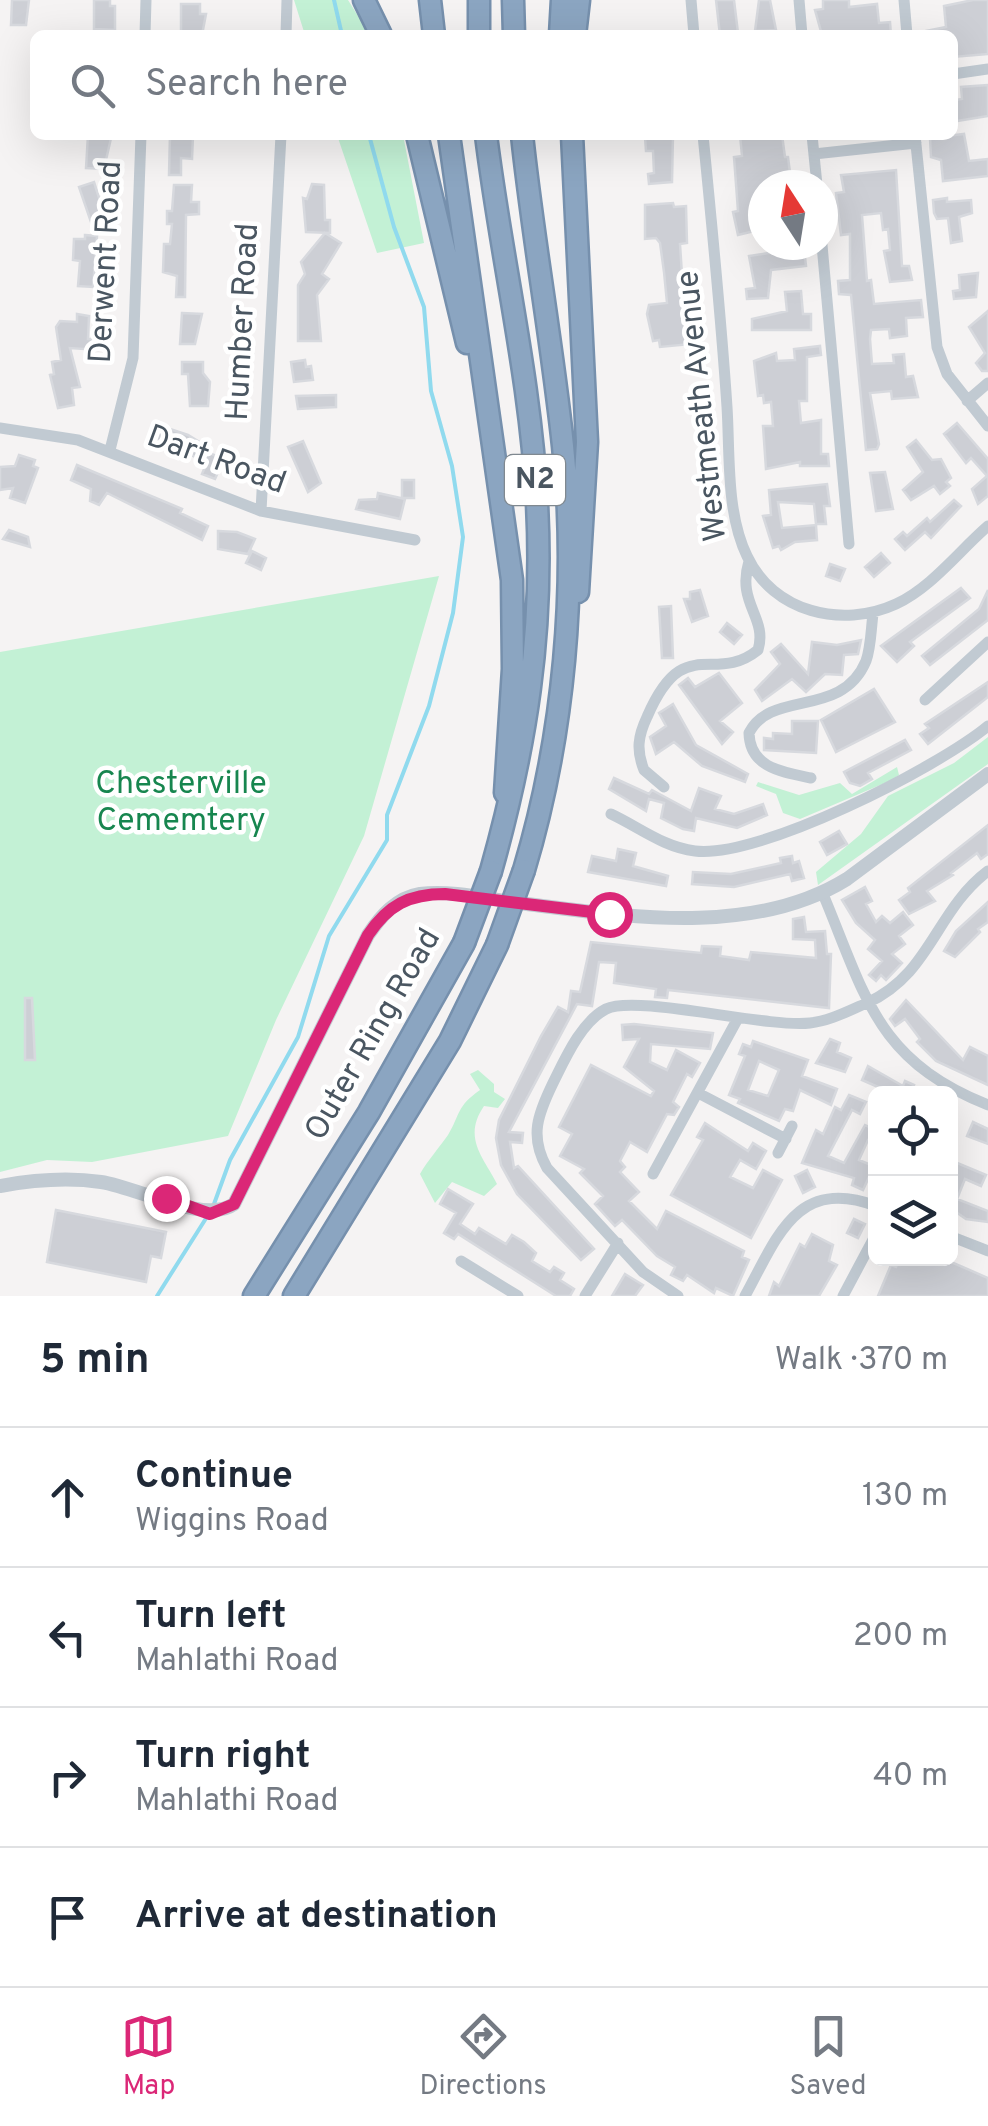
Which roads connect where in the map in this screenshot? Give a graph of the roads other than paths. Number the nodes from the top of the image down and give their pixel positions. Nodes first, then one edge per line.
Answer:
1 (146, 0) edge
2 (287, 0) edge
3 (364, 0) edge
4 (430, 0) edge
5 (479, 0) edge
6 (513, 0) edge
7 (562, 0) edge
8 (579, 0) edge
9 (691, 0) edge
10 (799, 0) edge
11 (904, 0) edge
12 (145, 30) edge
13 (286, 30) edge
14 (379, 30) edge
15 (433, 30) edge
16 (479, 30) edge
17 (514, 30) edge
18 (560, 30) edge
19 (576, 30) edge
20 (694, 30) edge
21 (802, 30) edge
22 (907, 30) edge
23 (988, 69) edge
24 (958, 73) edge
25 (141, 140) edge
26 (281, 140) edge
27 (418, 140) edge
28 (450, 140) edge
29 (487, 140) edge
30 (523, 140) edge
31 (559, 140) edge
32 (572, 140) edge
33 (704, 140) edge
34 (813, 140) edge
35 (909, 140) edge
36 (916, 140) edge
37 (814, 154) junction
38 (816, 170) edge
39 (823, 260) edge
40 (580, 343) junction
41 (988, 382) edge
42 (967, 401) junction
43 (486, 407) junction
44 (988, 426) edge
45 (0, 428) edge
46 (110, 450) junction
47 (261, 511) junction
48 (987, 529) edge
49 (416, 540) dead end
50 (849, 544) dead end
51 (749, 561) junction
52 (872, 614) junction
53 (988, 642) edge
54 (559, 697) junction
55 (924, 700) dead end
56 (988, 726) edge
57 (988, 774) edge
58 (811, 778) dead end
59 (664, 787) dead end
60 (611, 814) dead end
61 (504, 825) junction
62 (988, 871) edge
63 (823, 894) junction
64 (868, 1002) junction
65 (738, 1018) junction
66 (700, 1094) junction
67 (988, 1106) edge
68 (792, 1126) dead end
69 (786, 1140) junction
70 (778, 1153) dead end
71 (653, 1174) dead end
72 (0, 1186) edge
73 (868, 1204) edge
74 (958, 1239) edge
75 (618, 1242) junction
76 (868, 1249) edge
77 (988, 1251) edge
78 (460, 1260) dead end
79 (254, 1296) edge
80 (294, 1296) edge
81 (518, 1296) edge
82 (585, 1296) edge
83 (678, 1296) edge
84 (745, 1296) edge
85 (843, 1296) edge

1 - 12 street
2 - 13 street
3 - 14 highway
4 - 15 highway
5 - 16 highway
6 - 17 highway
7 - 18 highway
8 - 19 highway
9 - 20 street
10 - 21 street
11 - 22 street
23 - 24 street
25 - 46 street, Derwent Road
26 - 47 street, Humber Road
27 - 43 highway
28 - 43 highway
29 - 61 highway, Outer Ring Road / N2
30 - 54 highway, Outer Ring Road / N2
31 - 40 highway
32 - 40 highway
33 - 51 street, Westmeath Avenue
34 - 37 street
35 - 37 street
36 - 42 street
37 - 38 street
39 - 50 street
40 - 54 highway
41 - 42 street
42 - 44 street
43 - 61 highway
45 - 46 street, Dart Road
46 - 47 street, Dart Road
47 - 49 street, Dart Road
48 - 52 street, Westmeath Avenue
51 - 52 street, Westmeath Avenue
51 - 59 street
52 - 58 street
53 - 55 street
54 - 80 highway, Outer Ring Road / N2, bridge
56 - 60 street
57 - 63 street
61 - 79 highway, Outer Ring Road / N2, bridge
62 - 64 street
63 - 64 street
63 - 72 street
64 - 65 street
64 - 67 street
65 - 66 street
65 - 75 street
66 - 69 street
66 - 71 street
68 - 69 street
69 - 70 street
73 - 84 street
74 - 77 street
75 - 82 street
75 - 83 street
76 - 85 street
78 - 81 street

